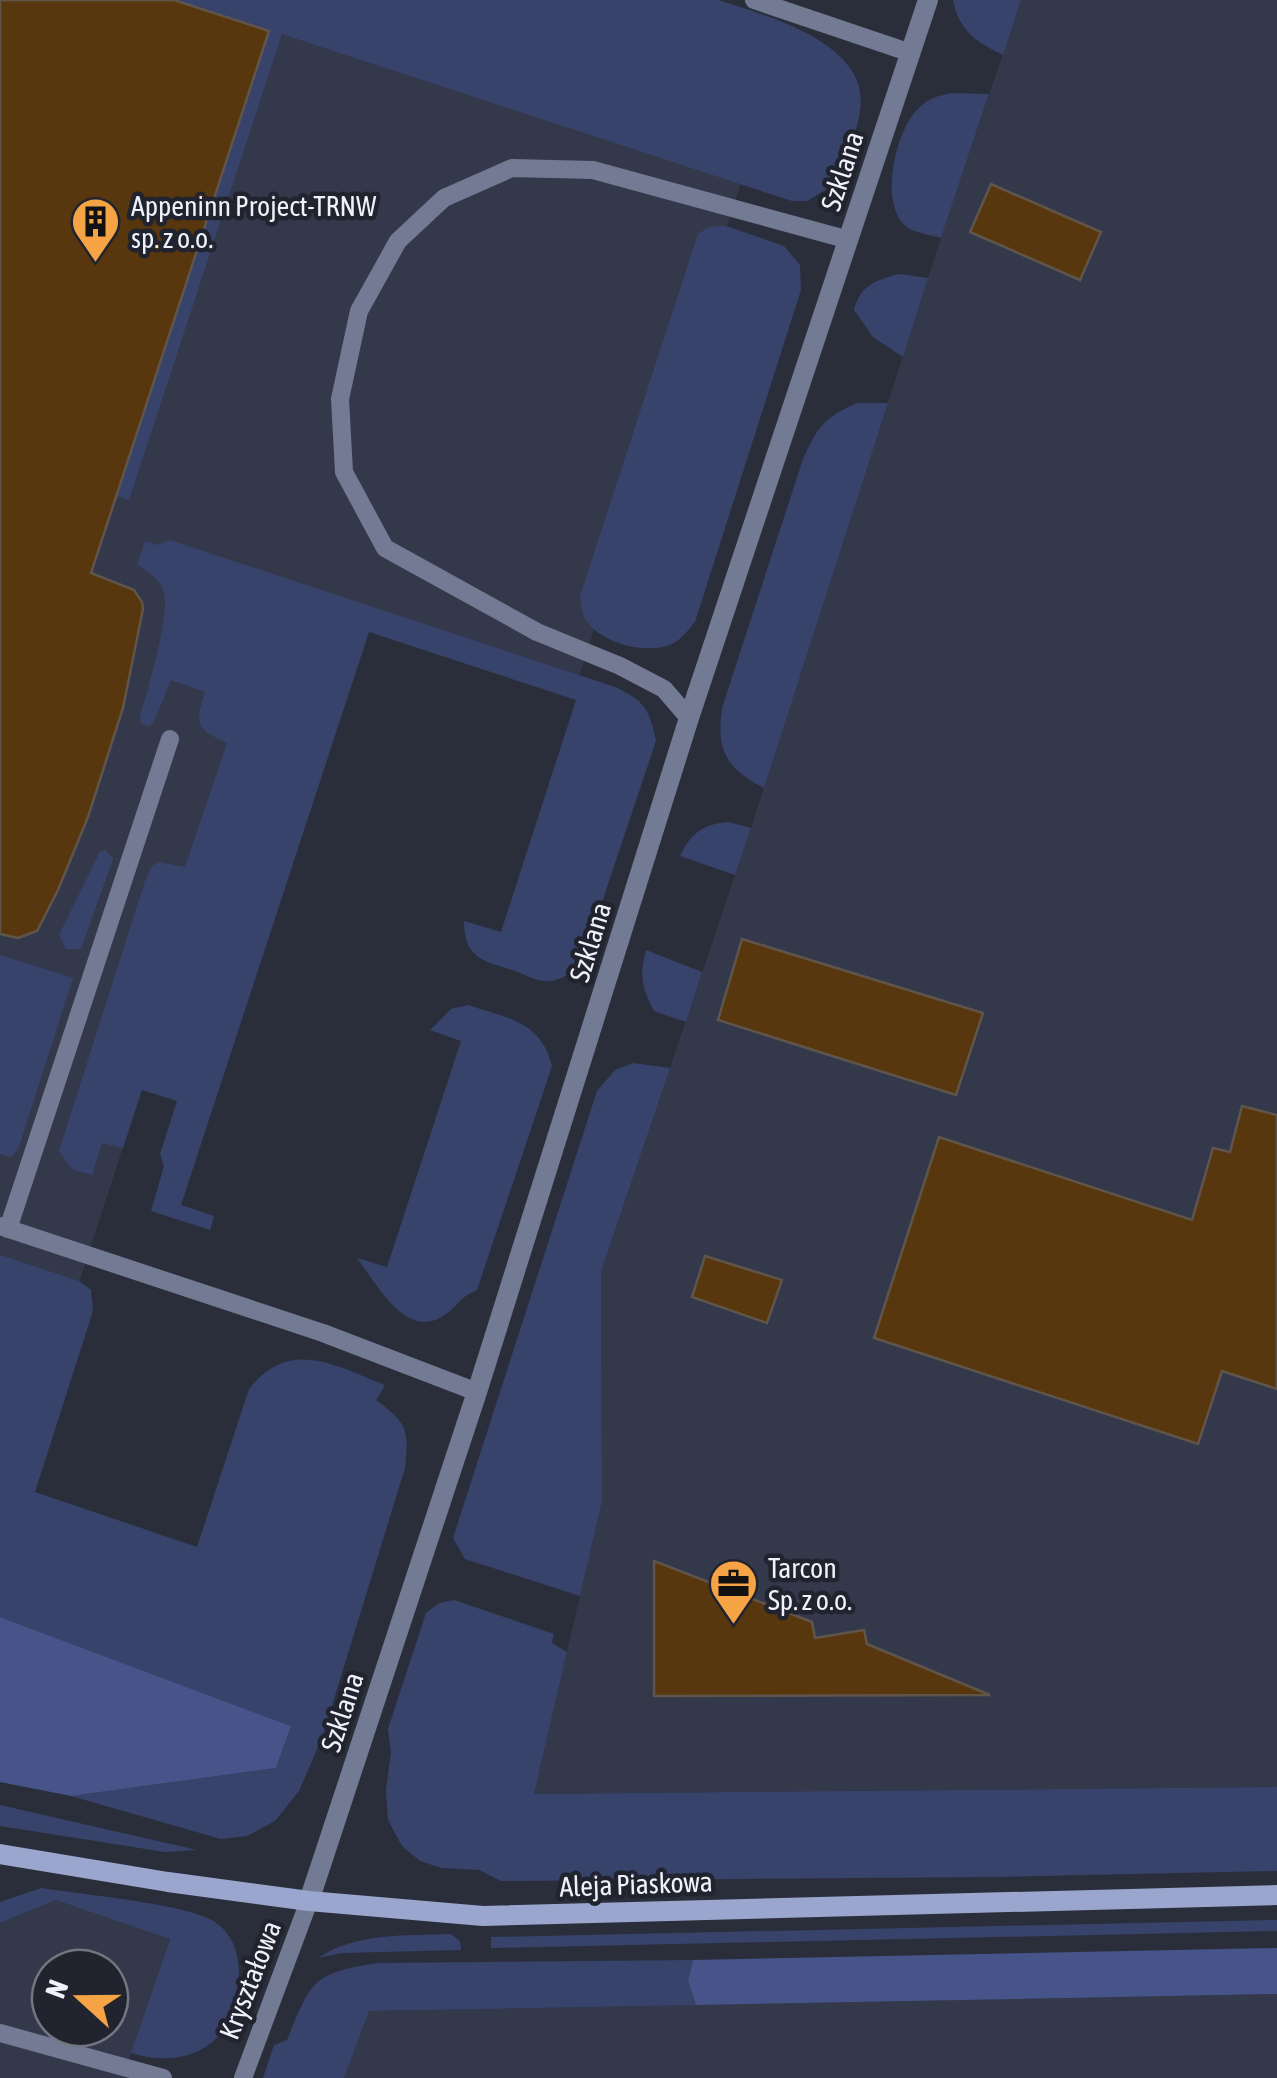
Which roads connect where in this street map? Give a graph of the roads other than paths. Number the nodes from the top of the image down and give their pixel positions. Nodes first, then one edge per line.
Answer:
1 (754, 0) edge
2 (928, 0) edge
3 (910, 53) junction
4 (849, 240) junction
5 (690, 718) junction
6 (170, 739) dead end
7 (4, 1228) edge
8 (477, 1392) junction
9 (0, 1854) edge
10 (1277, 1895) edge
11 (309, 1901) junction
12 (0, 2033) edge
13 (162, 2078) edge
14 (242, 2078) edge

1 - 3 lane
2 - 3 street, Szklana
3 - 4 street, Szklana
4 - 5 street, Szklana
4 - 5 lane
5 - 8 street, Szklana
6 - 7 lane
7 - 8 lane
8 - 11 street, Szklana
9 - 11 main road, Aleja Piaskowa
10 - 11 main road, Aleja Piaskowa
11 - 14 lane, Kryształowa
12 - 13 lane

